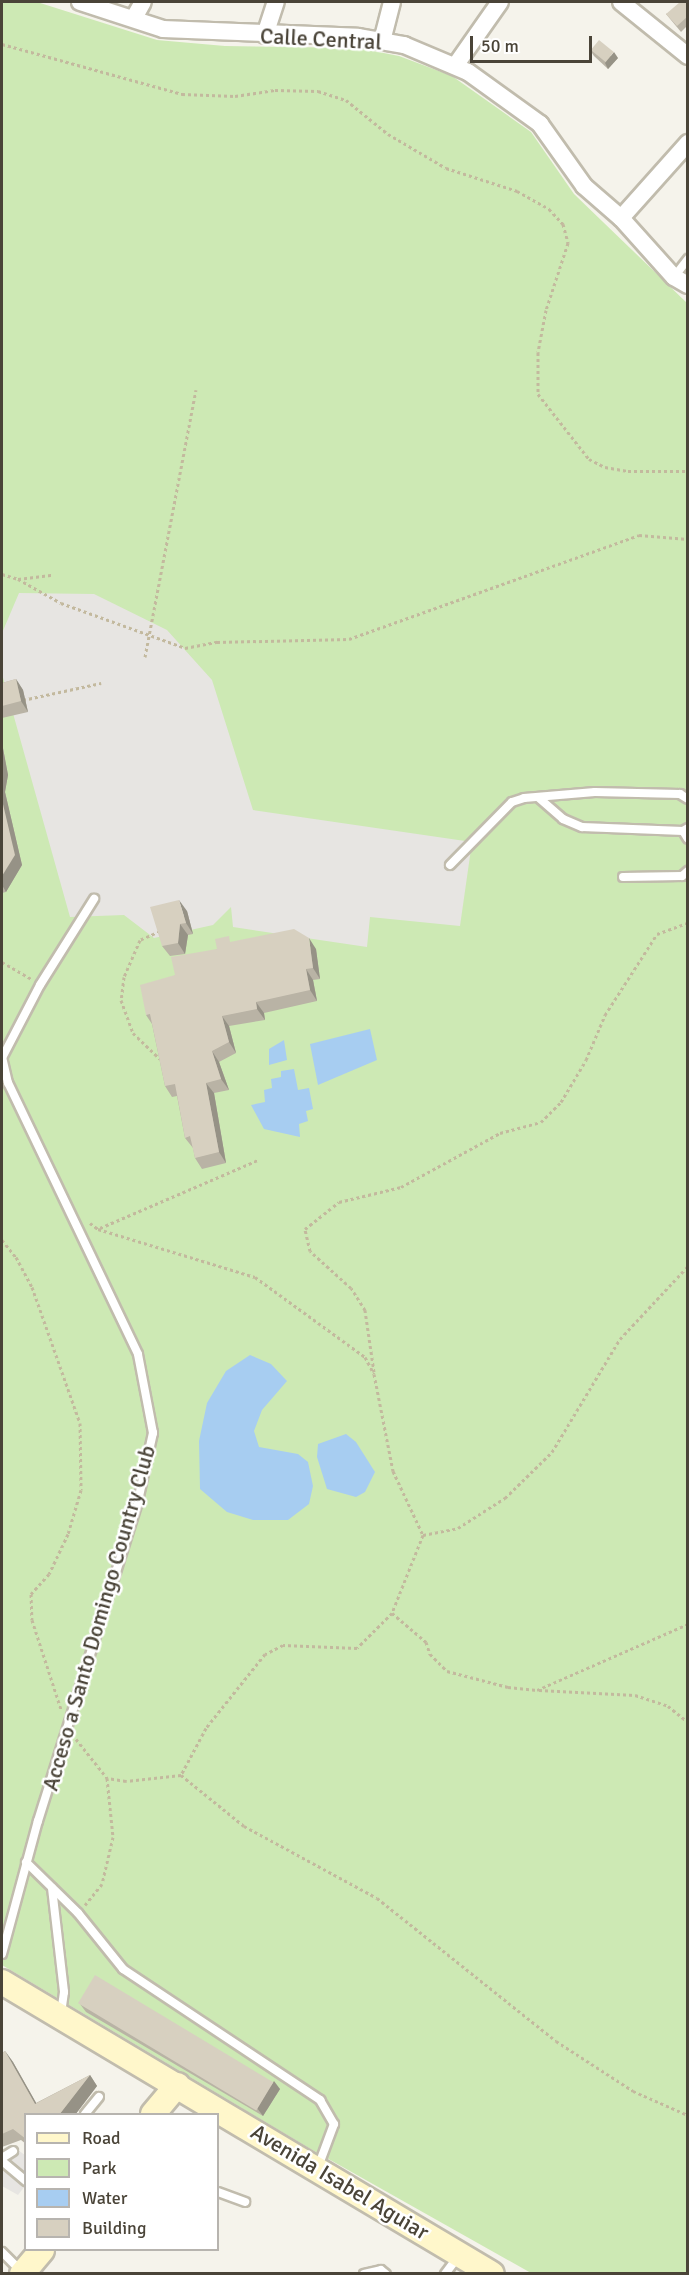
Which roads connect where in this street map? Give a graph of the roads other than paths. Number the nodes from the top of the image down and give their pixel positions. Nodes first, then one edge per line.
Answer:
1 (80, 2) edge
2 (143, 2) edge
3 (276, 2) edge
4 (393, 2) edge
5 (500, 2) edge
6 (621, 2) edge
7 (134, 18) junction
8 (265, 34) junction
9 (382, 41) junction
10 (687, 56) edge
11 (455, 66) junction
12 (687, 143) edge
13 (621, 218) junction
14 (687, 259) edge
15 (681, 281) edge
16 (539, 798) junction
17 (687, 799) edge
18 (686, 833) edge
19 (450, 865) dead end
20 (687, 871) edge
21 (623, 877) dead end
22 (94, 899) dead end
23 (2, 1058) edge
24 (26, 1862) junction
25 (52, 1888) junction
26 (2, 1954) edge
27 (2, 1982) edge
28 (60, 2016) junction
29 (177, 2085) junction
30 (99, 2097) dead end
31 (87, 2113) edge
32 (155, 2113) edge
33 (13, 2151) dead end
34 (2, 2160) edge
35 (318, 2168) junction
36 (24, 2179) edge
37 (219, 2192) edge
38 (245, 2202) dead end
39 (41, 2251) edge
40 (2, 2252) edge
41 (461, 2254) junction
42 (22, 2273) edge
43 (364, 2274) edge
44 (386, 2274) edge
45 (445, 2274) edge
46 (492, 2274) edge

1 - 7 street, Calle Central
2 - 7 street
3 - 8 street
4 - 9 street
5 - 11 street
6 - 10 street
7 - 8 street, Calle Central
8 - 9 street, Calle Central
9 - 11 street, Calle Central
11 - 13 street, Calle Central
12 - 13 street
13 - 15 street, Calle Central
14 - 15 lane
16 - 17 lane
16 - 18 lane
16 - 19 lane
20 - 21 lane
22 - 23 lane, Acceso a Santo Domingo Country Club
23 - 24 lane, Acceso a Santo Domingo Country Club
24 - 25 lane
24 - 26 lane, Acceso a Santo Domingo Country Club
25 - 28 lane
25 - 35 lane
27 - 28 main road, Avenida Isabel Aguiar
28 - 29 main road, Avenida Isabel Aguiar
29 - 32 main road
29 - 35 main road, Avenida Isabel Aguiar
30 - 31 lane
33 - 34 lane
34 - 36 lane
35 - 41 main road, Avenida Isabel Aguiar
37 - 38 lane
39 - 42 main road
40 - 42 lane
41 - 45 lane
41 - 46 main road, Avenida Isabel Aguiar
43 - 44 lane

